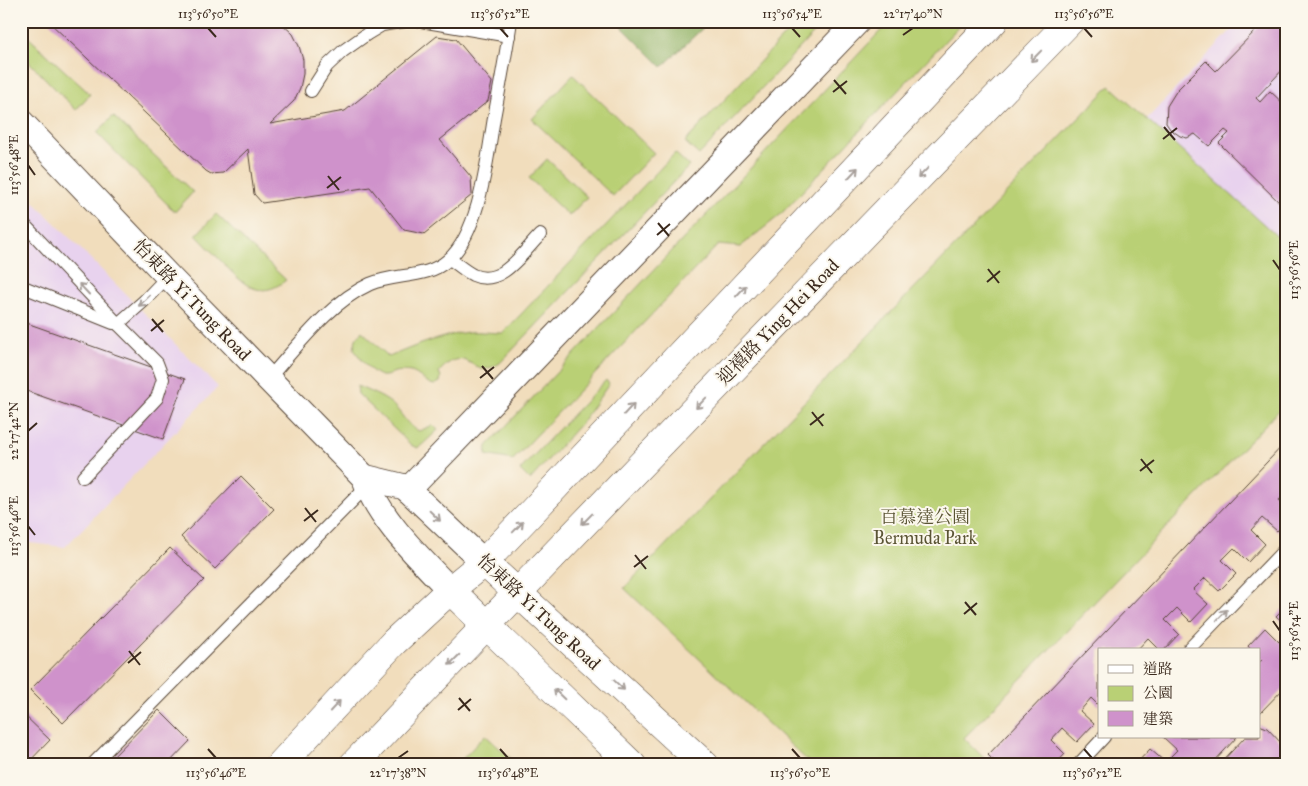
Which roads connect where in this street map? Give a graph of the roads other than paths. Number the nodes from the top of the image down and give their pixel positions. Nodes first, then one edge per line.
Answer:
1 (405, 21) edge
2 (421, 21) edge
3 (511, 21) edge
4 (858, 21) edge
5 (994, 21) edge
6 (1070, 21) edge
7 (509, 36) junction
8 (311, 91) dead end
9 (21, 122) edge
10 (21, 221) edge
11 (540, 235) dead end
12 (450, 259) junction
13 (168, 276) junction
14 (21, 286) edge
15 (118, 324) junction
16 (268, 379) junction
17 (83, 477) dead end
18 (366, 481) junction
19 (408, 490) junction
20 (1287, 547) edge
21 (484, 562) junction
22 (450, 590) junction
23 (518, 594) junction
24 (488, 625) junction
25 (1190, 648) edge
26 (1103, 738) edge
27 (92, 765) edge
28 (280, 765) edge
29 (353, 765) edge
30 (632, 765) edge
31 (706, 765) edge
32 (1078, 765) edge

1 - 8 lane
2 - 7 lane
3 - 7 lane
4 - 19 street
21 -> 5 main road
6 -> 23 main road, 迎禧路 Ying Hei Road
7 - 12 lane
9 - 13 street, 怡東路 Yi Tung Road
15 -> 10 lane
11 - 12 lane
12 - 16 lane
13 -> 15 lane
13 - 16 street, 怡東路 Yi Tung Road
14 - 15 lane
15 - 17 lane
16 - 18 street, 怡東路 Yi Tung Road
18 - 19 street, 怡東路 Yi Tung Road
18 - 22 street, 怡東路 Yi Tung Road
18 - 27 lane
19 -> 21 street, 怡東路 Yi Tung Road
25 -> 20 lane
21 - 22 main road
21 - 23 main road, 怡東路 Yi Tung Road
22 - 24 main road, 怡東路 Yi Tung Road
28 -> 22 main road
23 - 24 main road, 迎禧路 Ying Hei Road
23 -> 31 main road, 怡東路 Yi Tung Road
24 -> 29 main road, 迎禧路 Ying Hei Road
30 -> 24 main road, 怡東路 Yi Tung Road
26 - 32 lane

